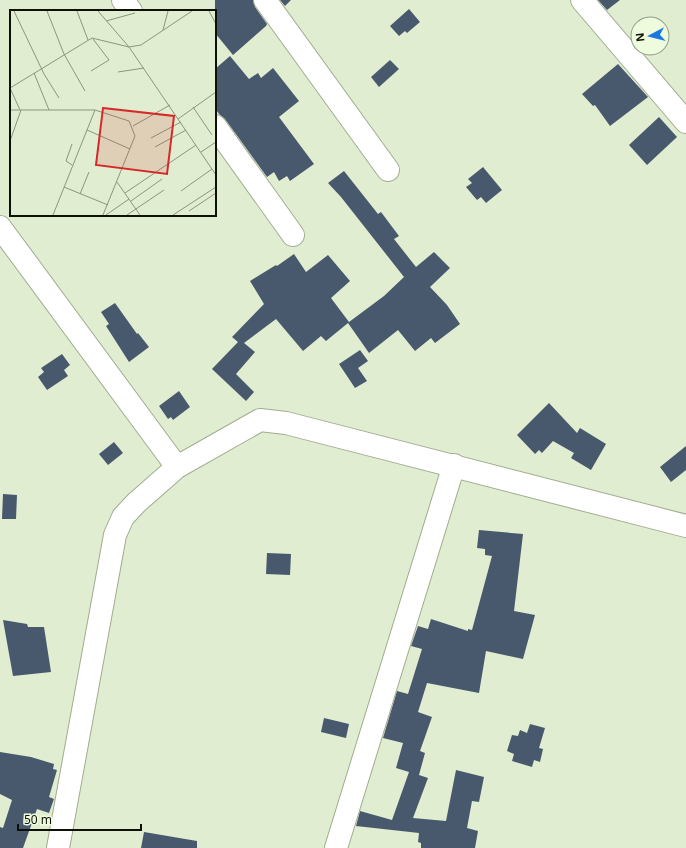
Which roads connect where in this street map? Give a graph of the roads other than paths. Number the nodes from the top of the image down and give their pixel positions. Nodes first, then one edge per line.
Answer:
1 (123, 0) edge
2 (264, 0) edge
3 (582, 0) edge
4 (130, 10) edge
5 (686, 122) edge
6 (216, 127) edge
7 (388, 170) dead end
8 (0, 227) edge
9 (293, 235) dead end
10 (454, 465) junction
11 (177, 467) junction
12 (686, 526) edge
13 (58, 848) edge
14 (336, 848) edge

1 - 4 street
2 - 7 street
3 - 5 street
6 - 9 street
8 - 11 street
10 - 11 street
10 - 12 street
10 - 14 street
11 - 13 street

